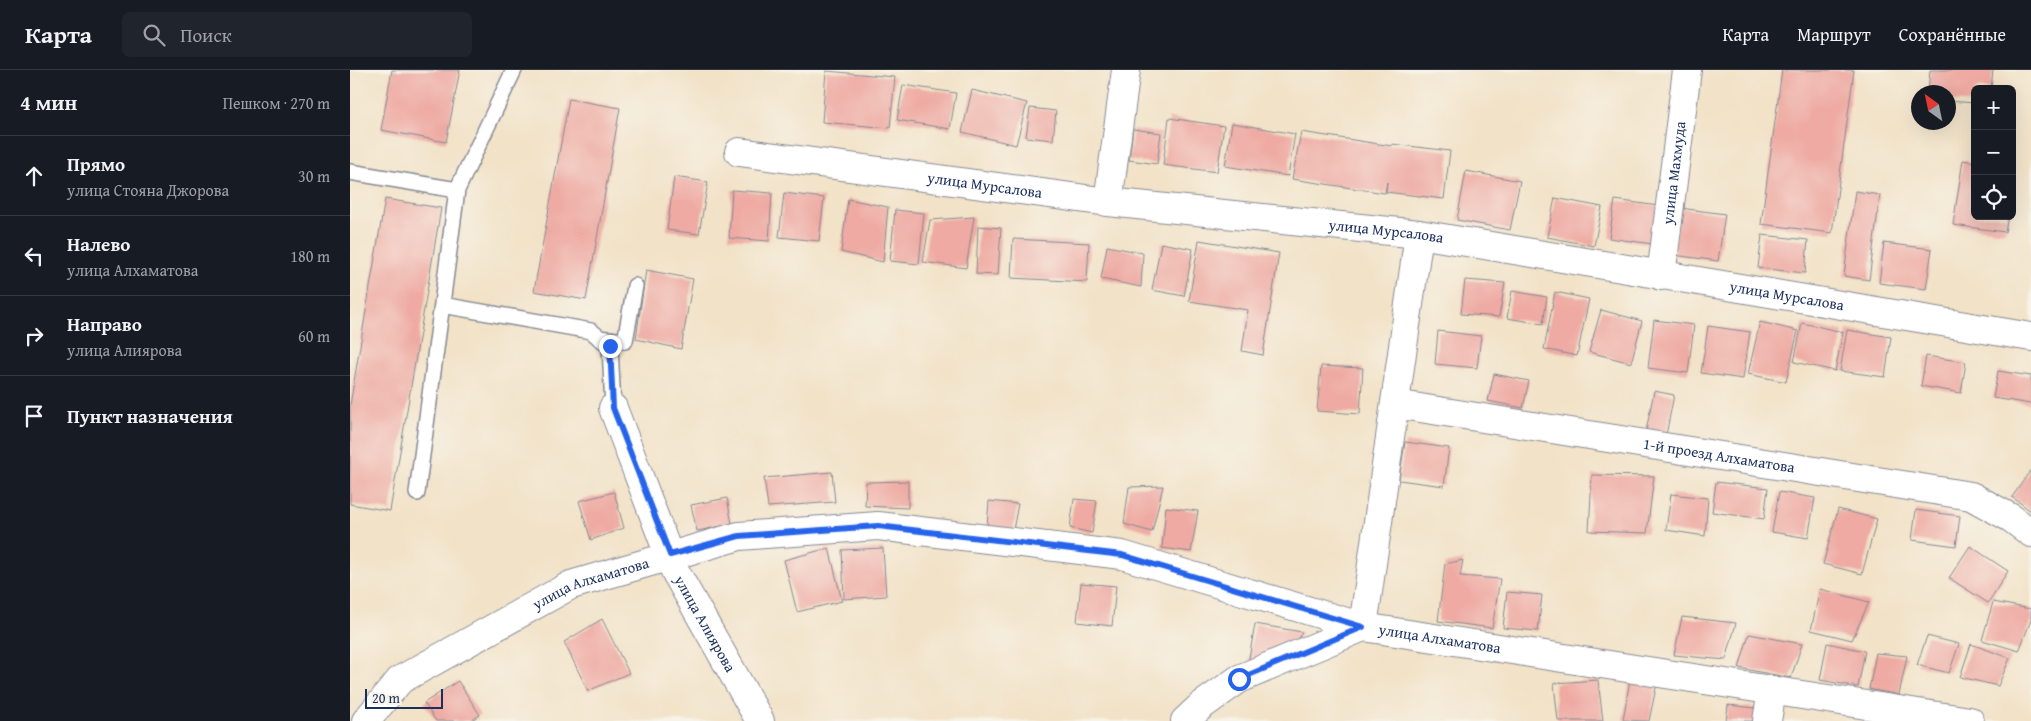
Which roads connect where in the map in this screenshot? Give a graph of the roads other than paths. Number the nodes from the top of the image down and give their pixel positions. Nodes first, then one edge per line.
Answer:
1 (514, 70) edge
2 (1126, 70) edge
3 (1687, 70) edge
4 (739, 152) dead end
5 (350, 174) edge
6 (457, 190) junction
7 (1108, 202) junction
8 (1419, 234) junction
9 (1661, 276) junction
10 (635, 286) dead end
11 (442, 305) junction
12 (2031, 337) edge
13 (600, 338) junction
14 (1395, 404) junction
15 (613, 408) joint
16 (417, 493) dead end
17 (2031, 533) edge
18 (670, 555) junction
19 (1363, 627) junction
20 (1772, 690) junction
21 (366, 721) edge
22 (760, 721) edge
23 (1185, 721) edge
24 (1767, 721) edge
25 (1970, 721) edge

1 - 6 lane
2 - 7 street
3 - 9 street, улица Махмуда
4 - 7 street, улица Мурсалова
5 - 6 lane
6 - 11 lane
7 - 8 street, улица Мурсалова
8 - 9 street, улица Мурсалова
8 - 14 street
9 - 12 street, улица Мурсалова
10 - 13 lane
11 - 13 lane
11 - 16 lane
13 - 15 lane, улица Алиярова
14 - 17 street, 1-й проезд Алхаматова
14 - 19 street
15 - 18 street, улица Алиярова
18 - 19 street, улица Алхаматова
18 - 21 street, улица Алхаматова
18 - 22 street, улица Алиярова
19 - 20 street, улица Алхаматова
19 - 23 street
20 - 24 street
20 - 25 street, улица Алхаматова

